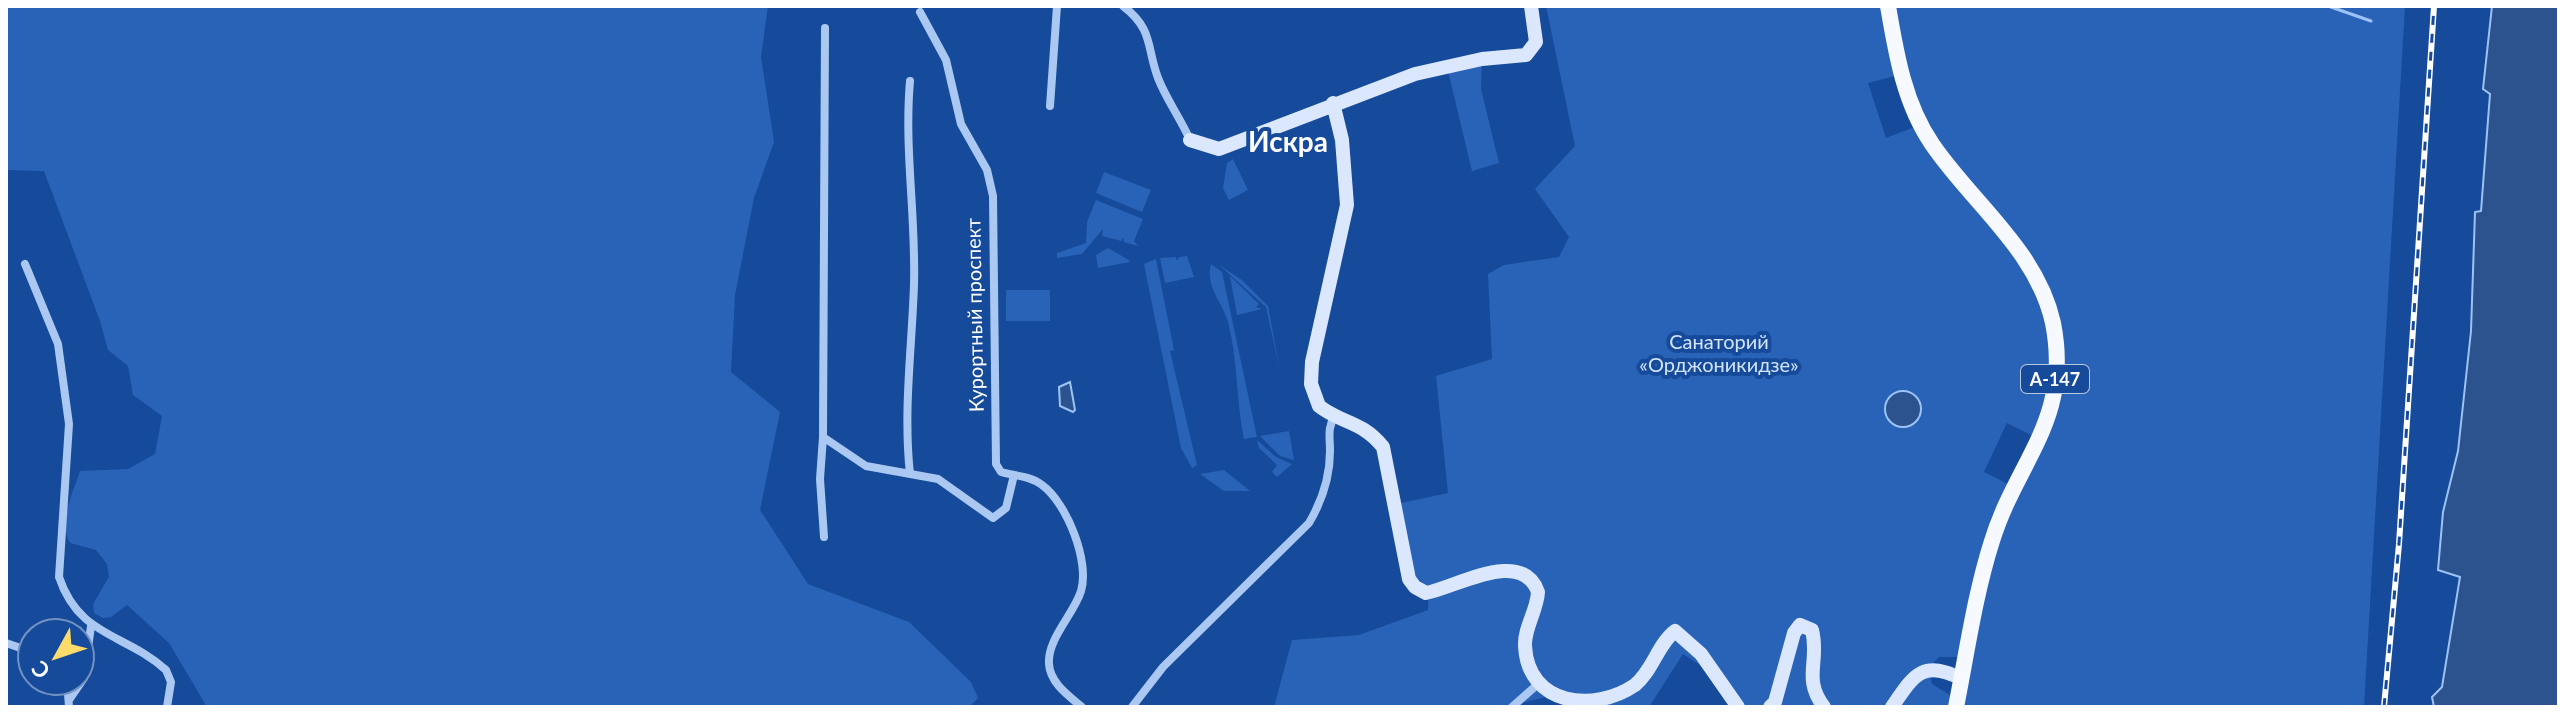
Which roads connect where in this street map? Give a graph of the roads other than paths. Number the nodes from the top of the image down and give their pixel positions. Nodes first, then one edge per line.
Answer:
1 (1057, 6) edge
2 (1123, 6) edge
3 (1531, 6) edge
4 (1888, 6) edge
5 (920, 12) dead end
6 (825, 28) dead end
7 (910, 81) dead end
8 (1333, 103) junction
9 (1050, 106) dead end
10 (1190, 140) joint
11 (25, 264) dead end
12 (1335, 415) junction
13 (823, 437) junction
14 (910, 474) junction
15 (1014, 475) junction
16 (824, 537) dead end
17 (83, 617) edge
18 (96, 629) edge
19 (1962, 679) junction
20 (1538, 684) junction
21 (167, 707) edge
22 (1082, 707) edge
23 (1132, 707) edge
24 (1512, 707) edge
25 (1738, 707) edge
26 (1770, 707) edge
27 (1824, 707) edge
28 (1892, 707) edge
29 (1956, 707) edge

1 - 9 street
2 - 10 street
3 - 8 street
4 - 19 main road, А-147
5 - 15 street, Курортный проспект
6 - 13 street
7 - 14 street
8 - 10 street
8 - 12 street
11 - 17 street
12 - 20 street
12 - 23 street
13 - 14 street
13 - 16 street
14 - 15 street
15 - 22 street
18 - 21 street
19 - 28 street
19 - 29 main road, А-147
20 - 24 street
20 - 25 street
26 - 27 street

